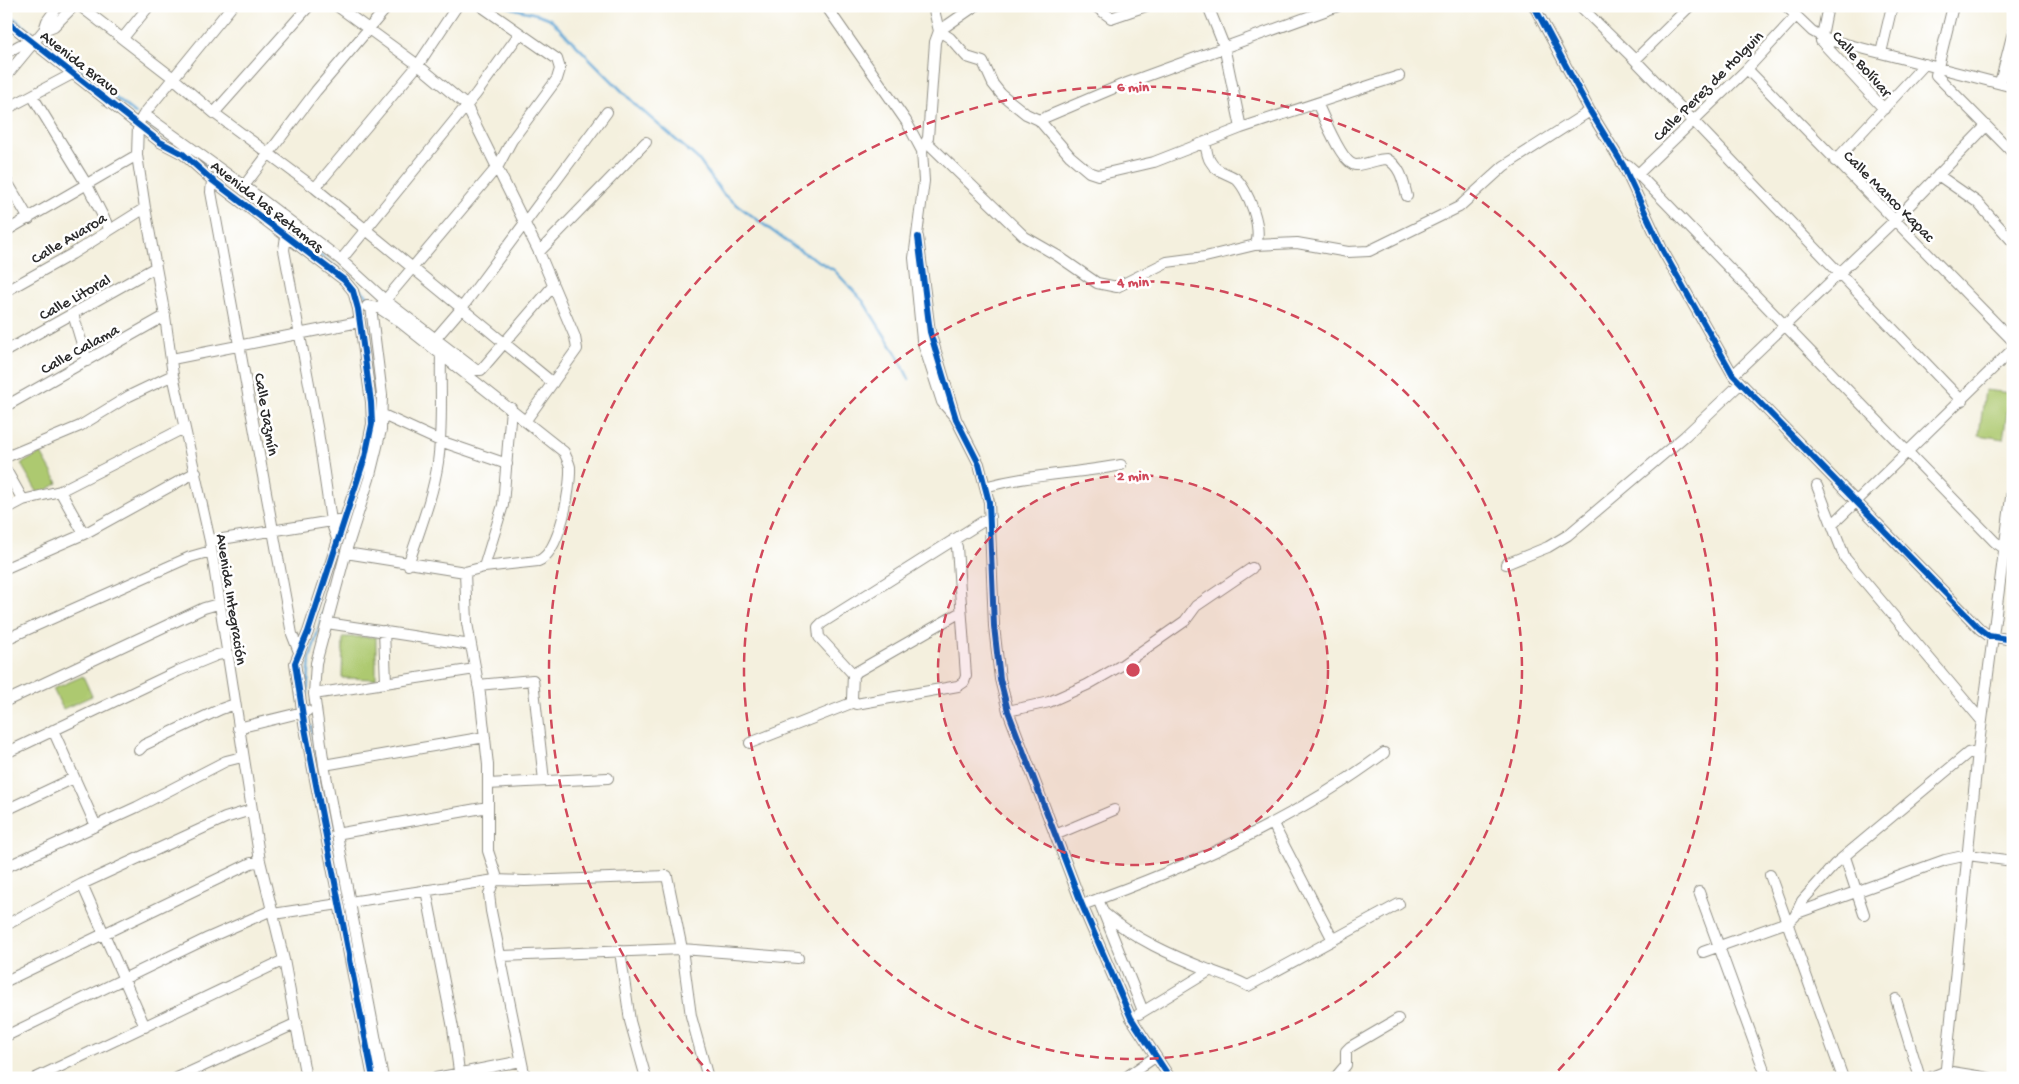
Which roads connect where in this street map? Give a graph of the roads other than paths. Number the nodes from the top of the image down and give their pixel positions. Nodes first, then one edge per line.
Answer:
1 (58, 6) edge
2 (74, 6) edge
3 (80, 6) edge
4 (150, 6) edge
5 (232, 6) edge
6 (310, 6) edge
7 (337, 6) edge
8 (388, 6) edge
9 (457, 6) edge
10 (481, 6) edge
11 (826, 6) edge
12 (933, 6) edge
13 (975, 6) edge
14 (1095, 6) edge
15 (1146, 6) edge
16 (1208, 6) edge
17 (1338, 6) edge
18 (1534, 6) edge
19 (1580, 6) edge
20 (1786, 6) edge
21 (1828, 6) edge
22 (1892, 6) edge
23 (1954, 6) edge
24 (1687, 7) edge
25 (1796, 16) junction
26 (6, 21) edge
27 (44, 30) junction
28 (369, 30) junction
29 (939, 31) junction
30 (2013, 32) edge
31 (520, 33) junction
32 (1820, 36) junction
33 (123, 38) junction
34 (32, 45) junction
35 (1224, 46) junction
36 (6, 52) edge
37 (1881, 53) junction
38 (1635, 60) junction
39 (1925, 64) junction
40 (418, 65) junction
41 (1938, 68) junction
42 (1747, 69) junction
43 (74, 73) junction
44 (6, 76) edge
45 (1399, 76) dead end
46 (172, 77) junction
47 (2000, 84) junction
48 (2013, 87) edge
49 (33, 97) junction
50 (1317, 103) junction
51 (466, 105) junction
52 (6, 109) edge
53 (1884, 110) junction
54 (1590, 111) junction
55 (607, 112) dead end
56 (214, 113) junction
57 (144, 114) junction
58 (1039, 120) junction
59 (1692, 122) junction
60 (138, 124) junction
61 (1985, 127) junction
62 (1241, 128) junction
63 (646, 142) dead end
64 (1205, 142) junction
65 (924, 148) junction
66 (2013, 153) edge
67 (270, 154) junction
68 (137, 155) junction
69 (1835, 161) junction
70 (1623, 165) junction
71 (498, 166) junction
72 (1638, 174) junction
73 (1938, 175) junction
74 (6, 180) edge
75 (212, 180) junction
76 (86, 185) junction
77 (244, 186) junction
78 (315, 188) junction
79 (1407, 196) dead end
80 (145, 208) junction
81 (30, 219) junction
82 (1894, 220) junction
83 (523, 224) junction
84 (110, 230) junction
85 (365, 230) junction
86 (6, 232) edge
87 (286, 236) junction
88 (2013, 242) edge
89 (1255, 245) junction
90 (539, 252) junction
91 (341, 260) junction
92 (156, 267) junction
93 (412, 267) junction
94 (1840, 272) junction
95 (553, 286) junction
96 (6, 291) edge
97 (357, 304) junction
98 (379, 305) junction
99 (461, 309) junction
100 (73, 314) junction
101 (165, 316) junction
102 (359, 322) junction
103 (1786, 326) junction
104 (299, 335) junction
105 (436, 338) junction
106 (2013, 341) edge
107 (506, 343) junction
108 (240, 346) junction
109 (2013, 349) edge
110 (6, 351) edge
111 (441, 355) junction
112 (172, 359) junction
113 (87, 361) junction
114 (173, 375) junction
115 (1733, 376) junction
116 (553, 383) junction
117 (1740, 384) junction
118 (1962, 401) junction
119 (6, 406) edge
120 (511, 408) junction
121 (383, 415) junction
122 (526, 420) junction
123 (184, 428) junction
124 (440, 441) junction
125 (1908, 452) junction
126 (6, 457) edge
127 (507, 464) junction
128 (1121, 465) dead end
129 (6, 470) edge
130 (196, 472) junction
131 (2013, 482) edge
132 (1817, 486) dead end
133 (985, 487) junction
134 (60, 491) junction
135 (23, 500) junction
136 (1857, 502) junction
137 (6, 509) edge
138 (990, 517) junction
139 (344, 520) junction
140 (331, 521) junction
141 (1833, 524) junction
142 (274, 531) junction
143 (84, 534) junction
144 (337, 538) junction
145 (954, 539) junction
146 (210, 546) junction
147 (2004, 548) junction
148 (346, 551) junction
149 (1506, 564) dead end
150 (408, 565) junction
151 (484, 567) junction
152 (6, 568) edge
153 (1252, 568) dead end
154 (465, 572) junction
155 (218, 604) junction
156 (961, 612) junction
157 (327, 622) junction
158 (384, 631) junction
159 (1994, 637) junction
160 (6, 639) edge
161 (2013, 640) edge
162 (471, 645) junction
163 (299, 652) junction
164 (227, 653) junction
165 (475, 669) junction
166 (853, 674) junction
167 (386, 682) junction
168 (478, 685) junction
169 (314, 694) junction
170 (6, 701) edge
171 (854, 702) junction
172 (235, 704) junction
173 (316, 710) junction
174 (1008, 711) junction
175 (302, 712) junction
176 (1982, 721) junction
177 (238, 728) junction
178 (53, 730) junction
179 (485, 737) junction
180 (750, 743) dead end
181 (138, 750) dead end
182 (1978, 751) junction
183 (6, 753) edge
184 (1384, 753) dead end
185 (242, 757) junction
186 (324, 765) junction
187 (74, 778) junction
188 (608, 778) dead end
189 (544, 781) junction
190 (488, 784) junction
191 (488, 807) junction
192 (6, 810) edge
193 (251, 810) junction
194 (1114, 810) dead end
195 (1273, 824) junction
196 (96, 826) junction
197 (336, 834) junction
198 (1055, 835) junction
199 (1968, 855) junction
200 (1845, 857) junction
201 (260, 861) junction
202 (2013, 861) edge
203 (6, 867) edge
204 (1770, 875) dead end
205 (495, 880) junction
206 (82, 884) junction
207 (426, 890) junction
208 (1699, 892) dead end
209 (1856, 892) junction
210 (1098, 899) junction
211 (350, 902) junction
212 (338, 904) junction
213 (1399, 904) dead end
214 (1082, 905) junction
215 (272, 912) junction
216 (1104, 913) junction
217 (1797, 913) junction
218 (1864, 914) dead end
219 (1787, 922) junction
220 (7, 923) edge
221 (104, 935) junction
222 (1332, 940) junction
223 (1719, 946) junction
224 (682, 949) junction
225 (620, 951) junction
226 (1703, 952) dead end
227 (501, 956) junction
228 (798, 958) dead end
229 (284, 960) junction
230 (1211, 970) junction
231 (124, 979) junction
232 (6, 981) edge
233 (1896, 999) dead end
234 (1143, 1011) junction
235 (1131, 1018) junction
236 (1398, 1019) dead end
237 (297, 1023) junction
238 (145, 1026) junction
239 (6, 1036) edge
240 (1155, 1057) junction
241 (521, 1061) junction
242 (1946, 1075) edge
243 (459, 1076) edge
244 (36, 1078) edge
245 (177, 1078) edge
246 (306, 1078) edge
247 (373, 1078) edge
248 (384, 1078) edge
249 (436, 1078) edge
250 (525, 1078) edge
251 (646, 1078) edge
252 (708, 1078) edge
253 (1125, 1078) edge
254 (1170, 1078) edge
255 (1335, 1078) edge
256 (1767, 1078) edge
257 (1843, 1078) edge
258 (1920, 1078) edge
259 (1930, 1078) edge
260 (1989, 1078) edge

1 - 27 street
2 - 27 street
3 - 33 street
4 - 33 street
5 - 46 street
6 - 56 street
7 - 28 street
8 - 28 street
9 - 40 street
10 - 31 street
11 - 65 street
12 - 29 street
13 - 29 street
14 - 15 street
16 - 35 street
17 - 35 street
18 - 54 street
19 - 38 street
20 - 25 street
21 - 32 street, Calle Bolívar
22 - 37 street
23 - 41 street
24 - 38 street
25 - 32 street
25 - 42 street, Calle Perez de Holguin
26 - 34 street, Avenida Bravo
27 - 34 street
28 - 40 street
28 - 67 street
29 - 58 street
29 - 65 street
30 - 47 street
31 - 51 street
31 - 71 street
32 - 37 street
32 - 53 street, Calle Bolívar
33 - 46 street
34 - 36 street
34 - 43 street, Avenida Bravo
34 - 44 street
35 - 58 street
35 - 62 street
37 - 39 street
38 - 59 street
39 - 41 street
39 - 53 street
40 - 51 street
40 - 78 street
41 - 47 street
41 - 61 street
42 - 59 street, Calle Perez de Holguin
42 - 69 street, Calle Manco Kapac
43 - 49 street
43 - 60 street, Avenida Bravo
45 - 50 street
46 - 56 street
46 - 57 street
47 - 48 street
49 - 52 street
49 - 76 street
50 - 62 street
50 - 79 street
51 - 71 street
51 - 85 street
53 - 69 street
54 - 70 street
54 - 89 street
55 - 83 street
56 - 67 street
57 - 60 street
57 - 77 street
58 - 64 street
59 - 72 street, Calle Perez de Holguin
59 - 94 street
60 - 68 street, Avenida Integración
60 - 75 street, Avenida las Retamas
61 - 66 street
61 - 73 street
62 - 64 street
63 - 90 street
64 - 89 street
65 - 89 street
65 - 133 street
67 - 77 street
67 - 78 street
68 - 76 street
68 - 80 street, Avenida Integración
69 - 82 street, Calle Manco Kapac
70 - 72 street
70 - 115 street
71 - 83 street
71 - 93 street
72 - 103 street
73 - 82 street
73 - 88 street
74 - 81 street
75 - 87 street, Avenida las Retamas
75 - 108 street, Calle Jazmín
76 - 81 street
76 - 84 street
77 - 91 street
78 - 85 street
80 - 84 street, Calle Avaroa
80 - 92 street, Avenida Integración
81 - 86 street
82 - 94 street
82 - 106 street, Calle Manco Kapac
83 - 90 street
83 - 99 street
84 - 96 street, Calle Avaroa
85 - 91 street
85 - 93 street
87 - 97 street, Avenida las Retamas
87 - 104 street
90 - 95 street
91 - 98 street
92 - 100 street, Calle Litoral
92 - 101 street, Avenida Integración
93 - 98 street
93 - 99 street
94 - 103 street
94 - 118 street
95 - 107 street
95 - 116 street
97 - 98 street
97 - 102 street, Avenida las Retamas
98 - 105 street
98 - 111 street
98 - 121 street
99 - 105 street
99 - 107 street
100 - 110 street, Calle Litoral
100 - 113 street
101 - 112 street, Avenida Integración
101 - 113 street, Calle Calama
102 - 104 street
102 - 139 street, Avenida las Retamas
103 - 115 street
103 - 125 street
104 - 108 street
104 - 140 street
105 - 107 street
107 - 116 street
108 - 112 street
108 - 142 street, Calle Jazmín
109 - 118 street
111 - 120 street
111 - 124 street
112 - 114 street, Avenida Integración
113 - 119 street, Calle Calama
114 - 123 street, Avenida Integración
114 - 126 street
115 - 117 street
116 - 122 street
117 - 136 street
117 - 149 street
118 - 125 street
120 - 122 street
120 - 127 street
121 - 124 street
121 - 148 street
122 - 151 street
123 - 130 street, Avenida Integración
123 - 134 street
124 - 127 street
124 - 150 street
125 - 136 street
125 - 147 street
127 - 151 street
128 - 133 street
129 - 135 street
130 - 143 street
130 - 146 street, Avenida Integración
131 - 147 street
132 - 141 street
133 - 138 street
134 - 135 street
134 - 143 street
135 - 137 street
136 - 141 street
136 - 159 street
138 - 145 street
138 - 174 street
139 - 140 street
139 - 144 street, Avenida las Retamas
140 - 142 street
140 - 144 street
141 - 176 street
142 - 146 street
142 - 163 street, Calle Jazmín
143 - 152 street
144 - 148 street
144 - 163 street, Avenida las Retamas
145 - 156 street
145 - 166 street
146 - 155 street, Avenida Integración
146 - 160 street
147 - 159 street
148 - 150 street
148 - 157 street
150 - 154 street
151 - 154 street
153 - 174 street
154 - 162 street
155 - 164 street, Avenida Integración
155 - 170 street
156 - 166 street
156 - 171 street
157 - 158 street
157 - 169 street
158 - 162 street
158 - 167 street
159 - 161 street
159 - 176 street
162 - 165 street
163 - 175 street
164 - 172 street, Avenida Integración
164 - 178 street
165 - 167 street
165 - 168 street
166 - 171 street
167 - 169 street
168 - 179 street
168 - 189 street
169 - 173 street
171 - 180 street
172 - 177 street, Avenida Integración
172 - 181 street
173 - 175 street
173 - 186 street
174 - 198 street
175 - 177 street
175 - 212 street
176 - 182 street
177 - 185 street, Avenida Integración
178 - 183 street
178 - 187 street
179 - 186 street
179 - 190 street
182 - 199 street
182 - 200 street
184 - 195 street
185 - 193 street, Avenida Integración
185 - 196 street
186 - 197 street
187 - 192 street
187 - 196 street
188 - 189 street
189 - 190 street
190 - 191 street
191 - 197 street
191 - 205 street
193 - 201 street, Avenida Integración
193 - 206 street
194 - 198 street
195 - 210 street
195 - 222 street
196 - 203 street
197 - 211 street
198 - 214 street
199 - 202 street
199 - 209 street
199 - 242 street
200 - 209 street
200 - 217 street
201 - 215 street, Avenida Integración
201 - 221 street
204 - 219 street
205 - 207 street
205 - 224 street
205 - 227 street
206 - 220 street
206 - 221 street
207 - 211 street
207 - 243 street
208 - 223 street
209 - 217 street
209 - 218 street
210 - 214 street
210 - 216 street
211 - 248 street
212 - 215 street
212 - 247 street
213 - 222 street
214 - 235 street
215 - 229 street, Avenida Integración
215 - 231 street
216 - 230 street
216 - 234 street
217 - 219 street
219 - 223 street
219 - 257 street
221 - 231 street
221 - 232 street
222 - 230 street
223 - 226 street
223 - 256 street
224 - 225 street
224 - 228 street
224 - 252 street
225 - 227 street
225 - 251 street
227 - 241 street
229 - 237 street, Avenida Integración
229 - 238 street
230 - 234 street
231 - 238 street
231 - 239 street
233 - 258 street
234 - 235 street
235 - 240 street
236 - 255 street
237 - 245 street
237 - 246 street, Avenida Integración
238 - 244 street
240 - 253 street
240 - 254 street
241 - 243 street
241 - 250 street
242 - 259 street
242 - 260 street
243 - 249 street

